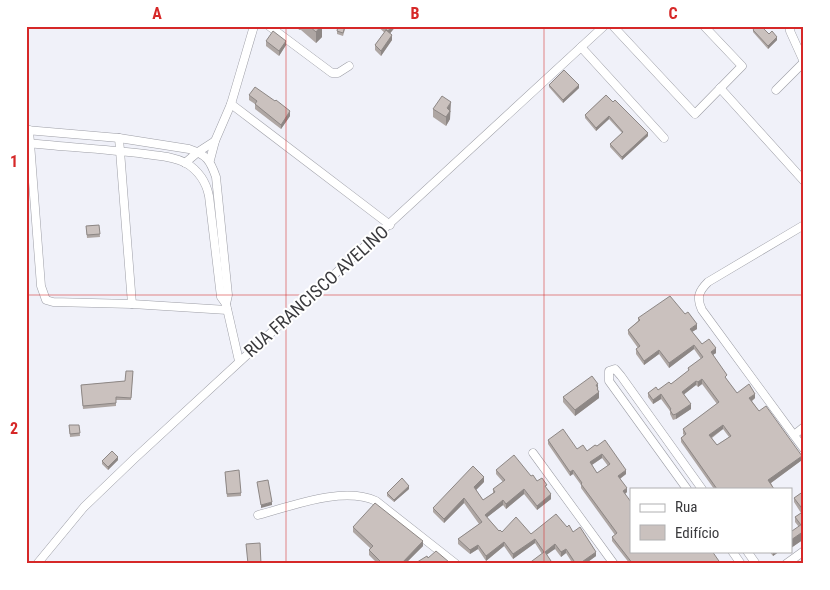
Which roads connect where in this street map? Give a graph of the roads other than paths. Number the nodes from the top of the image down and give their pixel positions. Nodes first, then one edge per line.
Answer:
1 (254, 26) edge
2 (270, 26) edge
3 (604, 26) edge
4 (613, 26) edge
5 (704, 26) edge
6 (790, 26) edge
7 (581, 47) junction
8 (804, 62) edge
9 (349, 66) dead end
10 (720, 88) junction
11 (776, 90) dead end
12 (231, 104) junction
13 (27, 130) edge
14 (120, 138) junction
15 (664, 138) dead end
16 (215, 141) junction
17 (28, 143) edge
18 (120, 150) junction
19 (198, 152) junction
20 (210, 160) junction
21 (186, 163) junction
22 (804, 181) edge
23 (390, 225) junction
24 (804, 225) edge
25 (132, 304) junction
26 (227, 307) junction
27 (240, 361) junction
28 (804, 427) edge
29 (794, 435) junction
30 (804, 449) edge
31 (533, 453) dead end
32 (690, 472) junction
33 (680, 479) junction
34 (686, 488) edge
35 (701, 488) edge
36 (258, 514) dead end
37 (804, 551) edge
38 (733, 552) edge
39 (748, 552) edge
40 (37, 564) edge
41 (456, 564) edge
42 (614, 564) edge
43 (741, 564) edge
44 (756, 564) edge
45 (786, 564) edge

1 - 12 street
2 - 9 street
3 - 7 street, RUA FRANCISCO AVELINO
4 - 10 street
5 - 10 street
6 - 8 street
7 - 15 street
7 - 23 street, RUA FRANCISCO AVELINO
8 - 11 street
10 - 22 street
12 - 16 street
12 - 23 street
13 - 14 street
13 - 17 street
14 - 18 street
14 - 19 street
16 - 19 street
16 - 20 street
17 - 18 street
17 - 25 street
18 - 21 street
18 - 25 street
19 - 20 street
19 - 21 street
20 - 26 street
21 - 26 street
23 - 27 street, RUA FRANCISCO AVELINO
24 - 29 street
25 - 26 street
26 - 27 street
27 - 40 street, RUA FRANCISCO AVELINO
28 - 29 street
29 - 30 street
31 - 42 street
32 - 33 street
32 - 33 street
32 - 35 street
33 - 34 street
36 - 41 street
37 - 45 street
38 - 43 street
39 - 44 street

